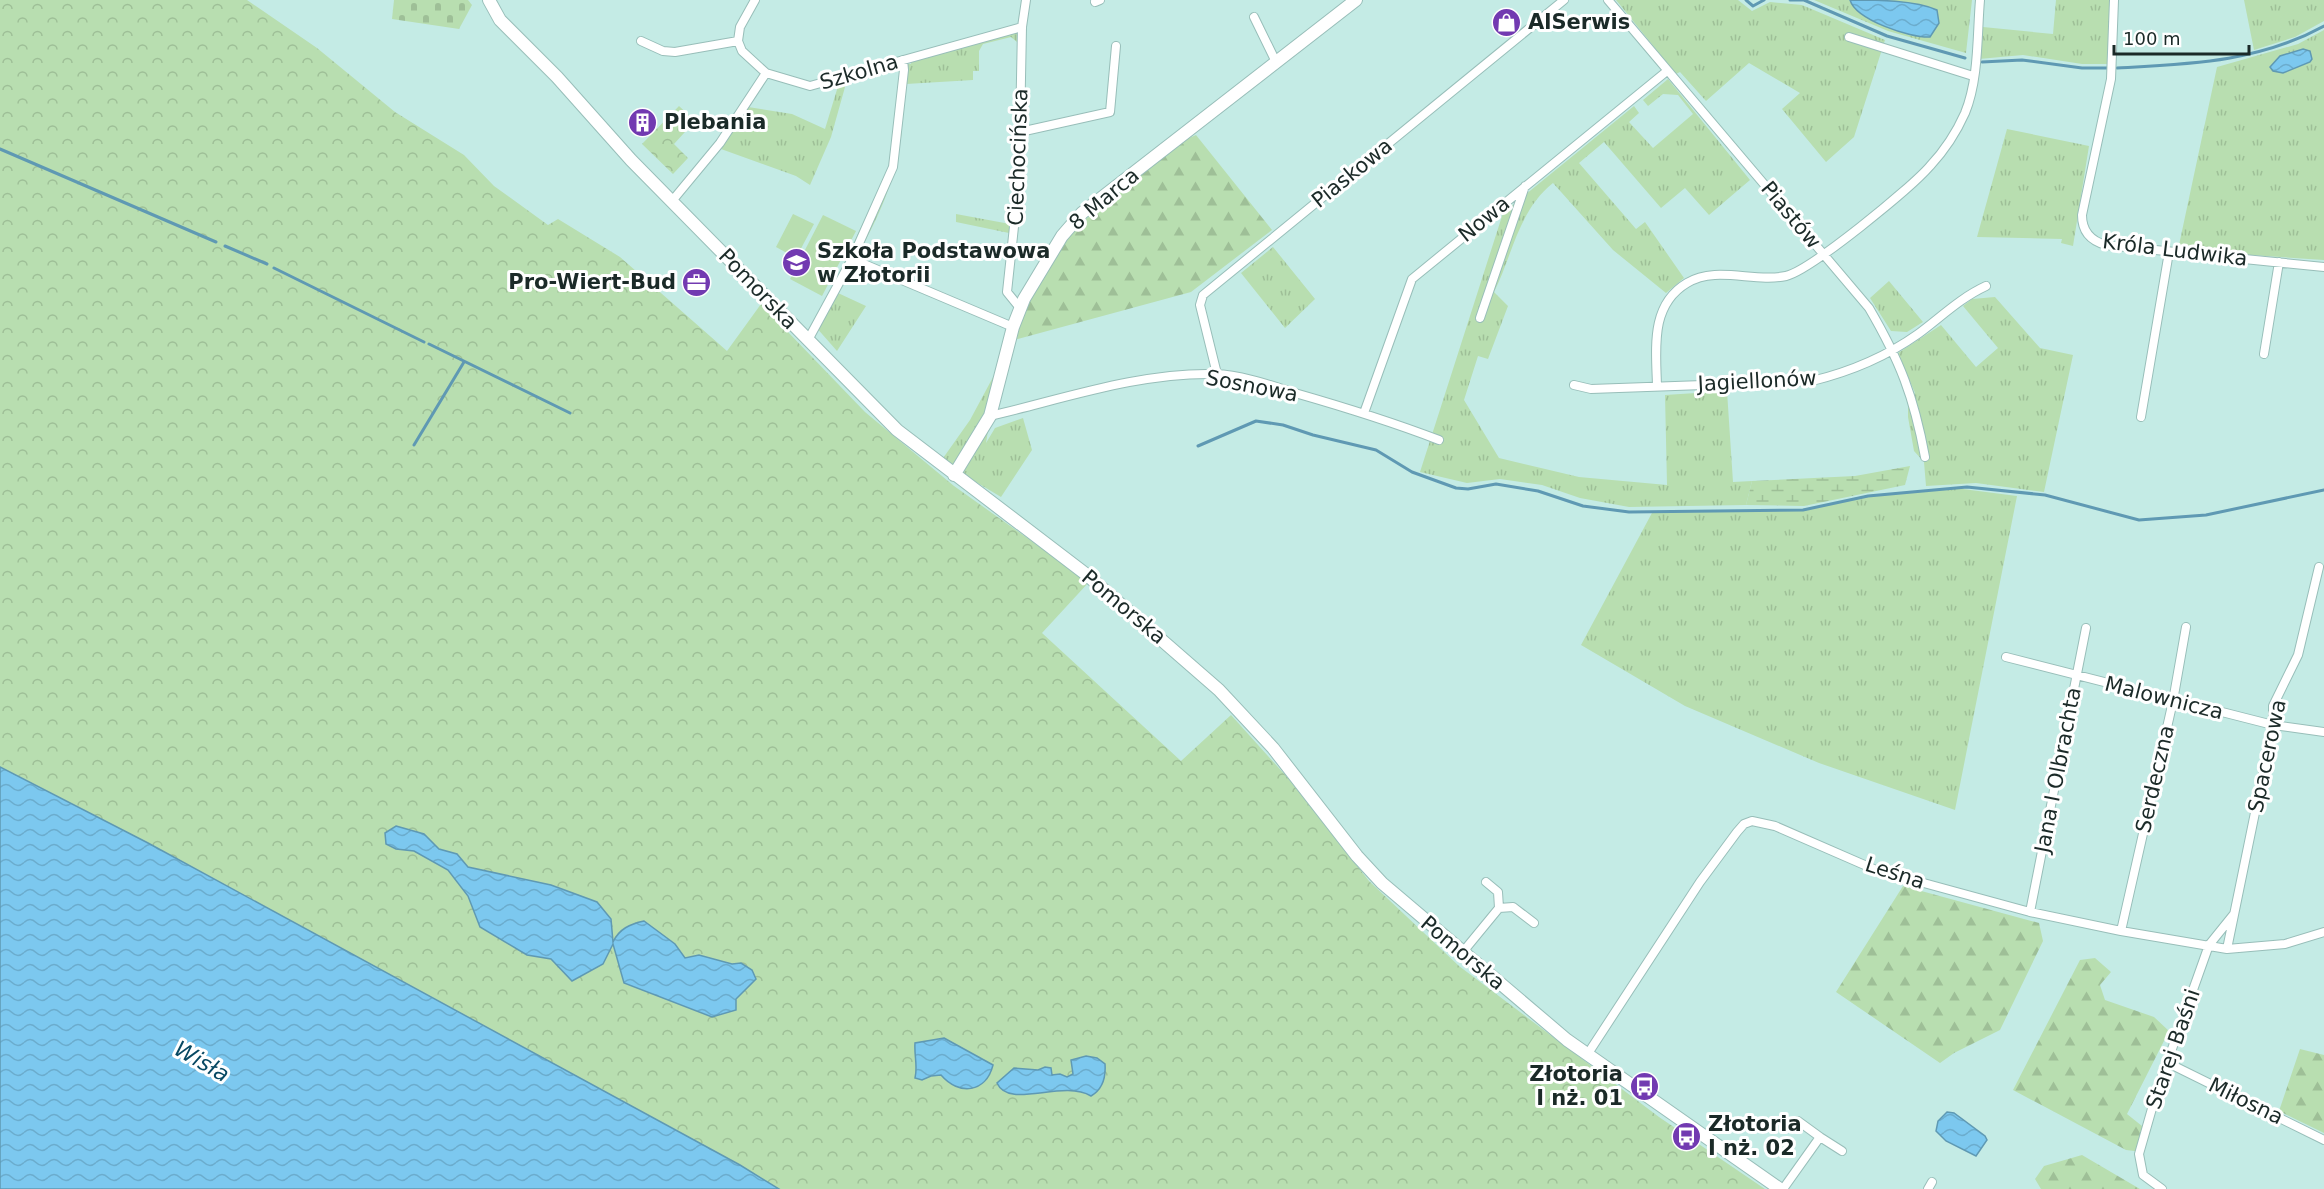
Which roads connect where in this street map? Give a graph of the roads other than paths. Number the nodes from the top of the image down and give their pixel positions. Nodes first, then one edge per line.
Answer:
1 (489, 0) edge
2 (755, 0) edge
3 (1026, 0) edge
4 (1356, 0) edge
5 (1564, 0) edge
6 (1608, 0) edge
7 (1980, 0) edge
8 (2114, 0) edge
9 (1254, 17) dead end
10 (1022, 27) junction
11 (1849, 37) dead end
12 (641, 41) dead end
13 (738, 42) junction
14 (1116, 46) dead end
15 (903, 60) junction
16 (1276, 62) junction
17 (1667, 71) junction
18 (766, 73) junction
19 (1973, 76) junction
20 (1020, 132) junction
21 (1526, 186) junction
22 (672, 201) junction
23 (2169, 252) junction
24 (1823, 253) junction
25 (852, 259) junction
26 (2279, 262) junction
27 (2324, 267) edge
28 (1986, 286) dead end
29 (1020, 308) junction
30 (1480, 318) dead end
31 (1013, 327) junction
32 (808, 340) junction
33 (1893, 348) junction
34 (2264, 354) dead end
35 (1217, 374) junction
36 (1574, 385) dead end
37 (1656, 386) junction
38 (1364, 413) junction
39 (990, 416) junction
40 (2141, 417) dead end
41 (1439, 440) dead end
42 (1925, 457) dead end
43 (954, 475) junction
44 (2319, 567) dead end
45 (2324, 581) edge
46 (2314, 588) junction
47 (2186, 627) dead end
48 (2086, 628) dead end
49 (2006, 657) dead end
50 (2077, 675) junction
51 (2173, 700) junction
52 (2273, 725) junction
53 (2324, 732) edge
54 (1486, 882) dead end
55 (1499, 908) junction
56 (2030, 912) junction
57 (2236, 912) junction
58 (1533, 923) dead end
59 (2121, 931) junction
60 (2324, 932) edge
61 (2209, 945) junction
62 (2227, 949) junction
63 (1462, 953) junction
64 (1587, 1055) junction
65 (2168, 1063) junction
66 (1797, 1121) dead end
67 (1820, 1137) junction
68 (2324, 1140) edge
69 (1842, 1151) dead end
70 (1781, 1189) edge
71 (2162, 1189) edge

1 - 22 main road, Pomorska
2 - 13 street
3 - 10 street, Ciechocińska
4 - 16 main road, 8 Marca
5 - 35 street, Piaskowa
6 - 17 street, Piastów
7 - 19 street
8 - 23 street, Króla Ludwika
9 - 16 street
10 - 15 street, Szkolna
10 - 20 street, Ciechocińska
11 - 19 street
12 - 13 street
13 - 18 street, Szkolna
14 - 20 street
15 - 18 street, Szkolna
15 - 25 street
16 - 29 main road, 8 Marca
17 - 21 street, Nowa
17 - 24 street, Piastów
18 - 22 street
19 - 24 street
20 - 29 street, Ciechocińska
21 - 30 street
21 - 38 street, Nowa
22 - 32 main road, Pomorska
23 - 26 street, Króla Ludwika
23 - 40 street
24 - 33 street, Piastów
24 - 37 street
25 - 31 street
25 - 32 street
26 - 27 street, Króla Ludwika
26 - 34 street
28 - 33 street, Jagiellonów
29 - 31 main road, 8 Marca
31 - 39 main road, 8 Marca
32 - 43 main road, Pomorska
33 - 37 street, Jagiellonów
33 - 42 street, Piastów
35 - 38 street, Sosnowa
35 - 39 street, Sosnowa
36 - 37 street, Jagiellonów
38 - 41 street, Sosnowa
39 - 43 main road, 8 Marca
43 - 63 main road, Pomorska
44 - 46 street, Spacerowa
45 - 46 street
46 - 52 street, Spacerowa
47 - 51 street, Serdeczna
48 - 50 street, Jana I Olbrachta
49 - 50 street, Malownicza
50 - 51 street, Malownicza
50 - 56 street, Jana I Olbrachta
51 - 52 street, Malownicza
51 - 59 street, Serdeczna
52 - 53 street, Malownicza
52 - 57 street, Spacerowa
54 - 55 street
55 - 58 street
55 - 63 street
56 - 59 street, Leśna
56 - 64 street, Leśna
57 - 61 street
57 - 62 street, Spacerowa
59 - 61 street, Leśna
60 - 62 street, Leśna
61 - 62 street, Leśna
61 - 65 street, Starej Baśni
63 - 64 main road, Pomorska
64 - 70 main road, Pomorska
65 - 68 street, Miłosna
65 - 71 street, Starej Baśni
66 - 67 street
67 - 69 street
67 - 70 street

